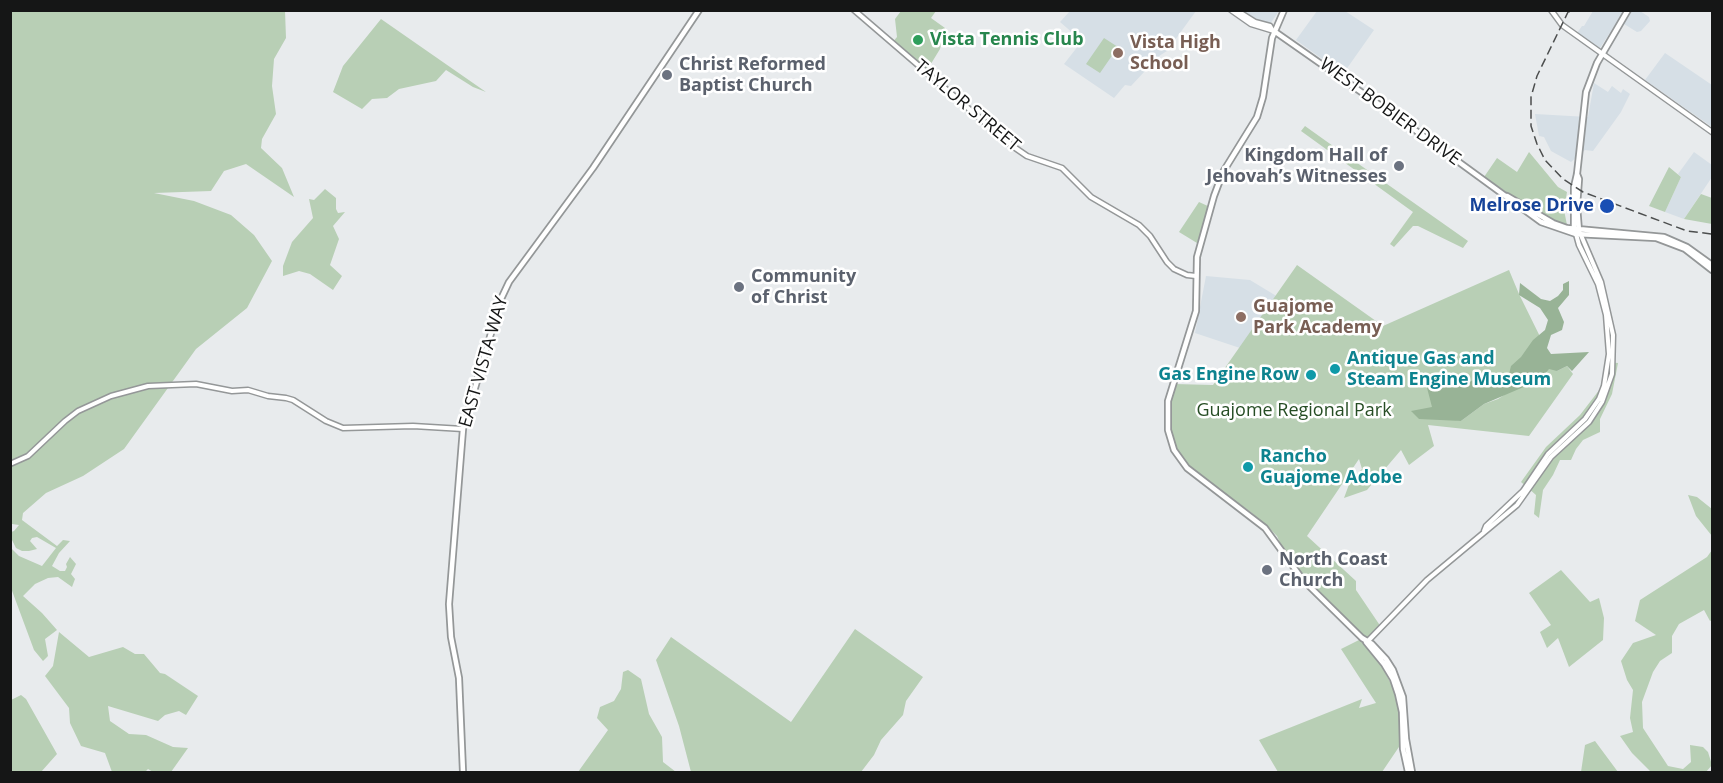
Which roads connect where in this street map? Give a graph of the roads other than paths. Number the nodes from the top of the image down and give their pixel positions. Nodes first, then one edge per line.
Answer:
1 (699, 10) edge
2 (854, 10) edge
3 (1231, 10) edge
4 (1236, 10) edge
5 (1284, 10) edge
6 (1551, 10) edge
7 (1628, 10) edge
8 (1274, 31) junction
9 (1602, 53) junction
10 (1713, 132) edge
11 (1577, 231) junction
12 (1636, 233) junction
13 (1618, 235) junction
14 (1713, 267) edge
15 (1196, 276) junction
16 (463, 429) junction
17 (10, 464) edge
18 (1366, 642) junction
19 (463, 772) edge
20 (1410, 772) edge

1 - 16 main road, EAST VISTA WAY
2 - 15 main road, TAYLOR STREET
3 - 8 main road
4 - 8 main road
5 - 8 main road
6 - 9 main road
7 - 9 main road
8 - 11 main road, WEST BOBIER DRIVE
8 - 15 main road
9 - 10 main road
9 - 11 main road
11 - 12 main road
11 - 13 main road
11 - 18 main road
12 - 13 main road
12 - 14 main road
13 - 14 main road
15 - 18 main road
16 - 17 main road
16 - 19 main road, EAST VISTA WAY
18 - 20 main road

